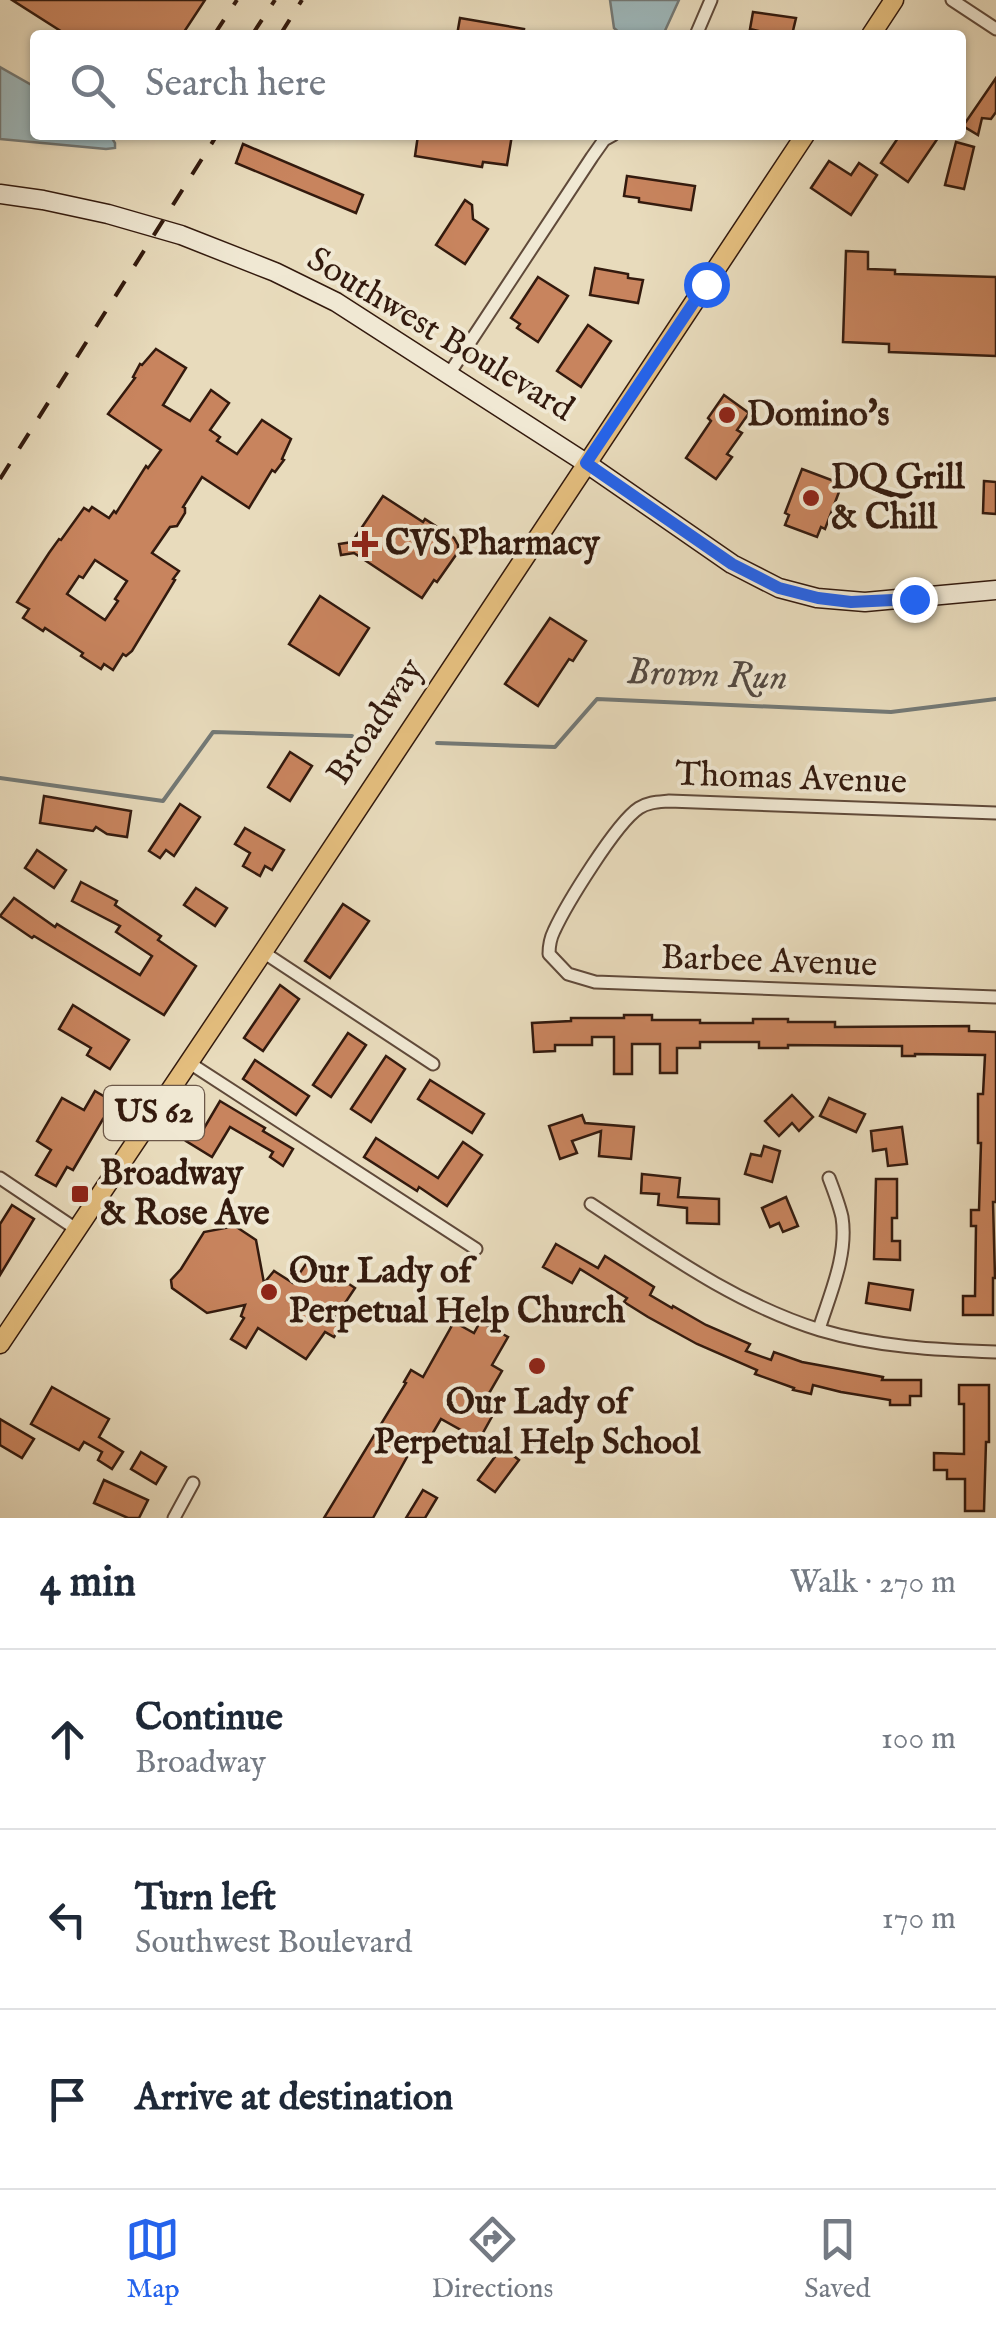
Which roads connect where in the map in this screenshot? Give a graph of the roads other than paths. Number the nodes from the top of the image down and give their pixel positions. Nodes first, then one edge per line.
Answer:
1 (712, 0) edge
2 (894, 0) edge
3 (952, 0) edge
4 (996, 29) edge
5 (698, 30) edge
6 (873, 30) edge
7 (604, 140) edge
8 (802, 140) edge
9 (0, 194) edge
10 (449, 374) junction
11 (586, 463) junction
12 (996, 590) edge
13 (996, 813) edge
14 (263, 952) junction
15 (549, 954) joint
16 (996, 998) edge
17 (188, 1062) junction
18 (433, 1064) dead end
19 (0, 1178) edge
20 (830, 1178) dead end
21 (591, 1204) dead end
22 (76, 1229) junction
23 (476, 1249) dead end
24 (819, 1330) junction
25 (0, 1344) edge
26 (996, 1352) edge
27 (194, 1483) dead end
28 (174, 1518) edge

1 - 5 street
2 - 6 main road
3 - 4 street
7 - 10 street
8 - 11 main road, Broadway / US 62
9 - 10 street, Southwest Boulevard
10 - 11 street, Southwest Boulevard
11 - 12 street, Southwest Boulevard
11 - 14 main road, Broadway / US 62
13 - 15 street, Thomas Avenue
14 - 17 main road, Broadway / US 62
14 - 18 street
15 - 16 street, Barbee Avenue
17 - 22 main road, Broadway / US 62
17 - 23 street
19 - 22 street
20 - 24 street
21 - 24 street
22 - 25 main road, Broadway / US 62
24 - 26 street
27 - 28 street

